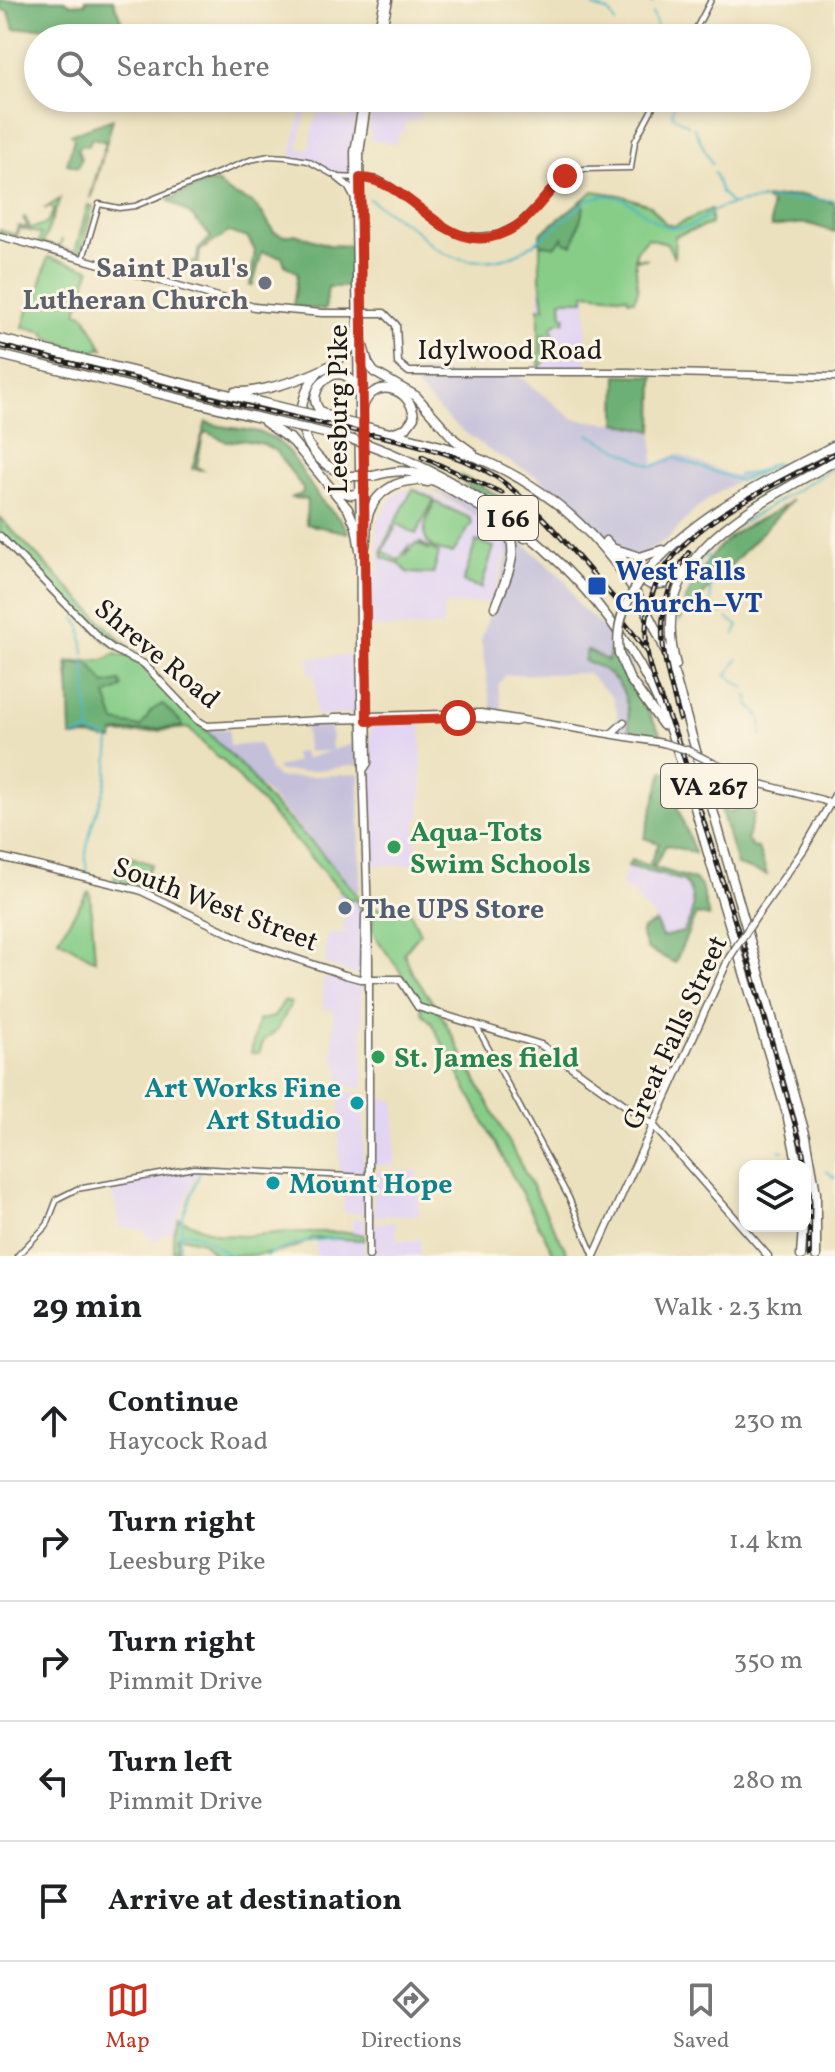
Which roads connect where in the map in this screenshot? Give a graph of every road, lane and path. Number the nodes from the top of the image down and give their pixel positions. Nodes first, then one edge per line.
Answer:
1 (386, 0) edge
2 (711, 0) edge
3 (381, 24) edge
4 (698, 24) edge
5 (362, 112) edge
6 (651, 112) edge
7 (337, 177) junction
8 (358, 178) junction
9 (355, 203) junction
10 (0, 236) edge
11 (83, 259) junction
12 (361, 312) junction
13 (358, 326) junction
14 (0, 339) edge
15 (363, 346) junction
16 (0, 355) edge
17 (330, 364) junction
18 (835, 377) edge
19 (211, 391) junction
20 (359, 396) junction
21 (363, 407) junction
22 (238, 412) junction
23 (334, 419) junction
24 (383, 432) junction
25 (290, 438) junction
26 (835, 445) edge
27 (835, 461) edge
28 (487, 462) junction
29 (349, 475) junction
30 (330, 486) junction
31 (451, 491) junction
32 (362, 492) junction
33 (482, 509) junction
34 (682, 535) junction
35 (714, 535) junction
36 (0, 536) edge
37 (362, 548) junction
38 (495, 607) dead end
39 (617, 630) junction
40 (493, 705) dead end
41 (486, 713) junction
42 (364, 718) junction
43 (522, 720) junction
44 (624, 722) dead end
45 (612, 733) junction
46 (689, 789) junction
47 (835, 795) edge
48 (833, 804) edge
49 (0, 857) edge
50 (746, 921) junction
51 (366, 979) junction
52 (475, 1023) junction
53 (653, 1125) junction
54 (797, 1160) edge
55 (368, 1177) junction
56 (803, 1232) edge
57 (17, 1256) edge
58 (369, 1256) edge
59 (594, 1256) edge
60 (768, 1256) edge
61 (801, 1256) edge
62 (816, 1256) edge

1 - 3 main road
2 - 4 street
5 - 8 main road, Leesburg Pike
6 - 8 street
7 - 8 street
7 - 9 main road
7 - 11 street
8 - 9 main road, Leesburg Pike
8 - 12 main road, Leesburg Pike
9 - 12 main road, Leesburg Pike
10 - 11 main road, Idylwood Road
11 - 12 main road, Idylwood Road
12 - 13 main road, Leesburg Pike
12 - 15 main road, Leesburg Pike
12 - 18 main road, Idylwood Road
13 - 17 highway
13 - 20 main road, Leesburg Pike
14 - 19 highway, I 66
15 - 21 main road, Leesburg Pike
15 - 28 highway
16 - 22 highway, I 66
17 - 19 highway
17 - 29 highway
19 - 23 highway, I 66
20 - 23 highway
20 - 32 main road, Leesburg Pike
21 - 24 highway
21 - 32 main road, Leesburg Pike
22 - 25 highway
22 - 39 highway, I 66, bridge
23 - 24 highway, I 66, bridge
24 - 28 highway, I 66
25 - 29 highway
25 - 30 highway
26 - 34 highway, VA 267
27 - 35 highway, VA 267
28 - 50 highway, I 66
29 - 31 highway, bridge
30 - 32 highway
30 - 37 highway
31 - 33 highway
31 - 37 highway
32 - 37 main road, Leesburg Pike
33 - 38 highway
33 - 39 highway
34 - 35 highway
34 - 46 highway, VA 267, bridge
35 - 50 highway, VA 267
36 - 42 main road, Shreve Road
37 - 42 main road, Leesburg Pike
39 - 46 highway, I 66
40 - 41 main road
41 - 42 main road
41 - 43 main road
42 - 43 main road
42 - 51 main road, Leesburg Pike
43 - 45 main road
44 - 45 main road
45 - 48 main road, bridge
46 - 54 highway, I 66
47 - 48 main road, Great Falls Street
48 - 53 main road, Great Falls Street, bridge
49 - 51 main road, South West Street
50 - 62 highway, I 66
51 - 52 main road, South West Street
51 - 55 main road, Leesburg Pike
52 - 53 main road
52 - 59 street
53 - 59 main road, Great Falls Street
53 - 60 main road
55 - 57 street
55 - 58 main road, Leesburg Pike
56 - 61 highway

